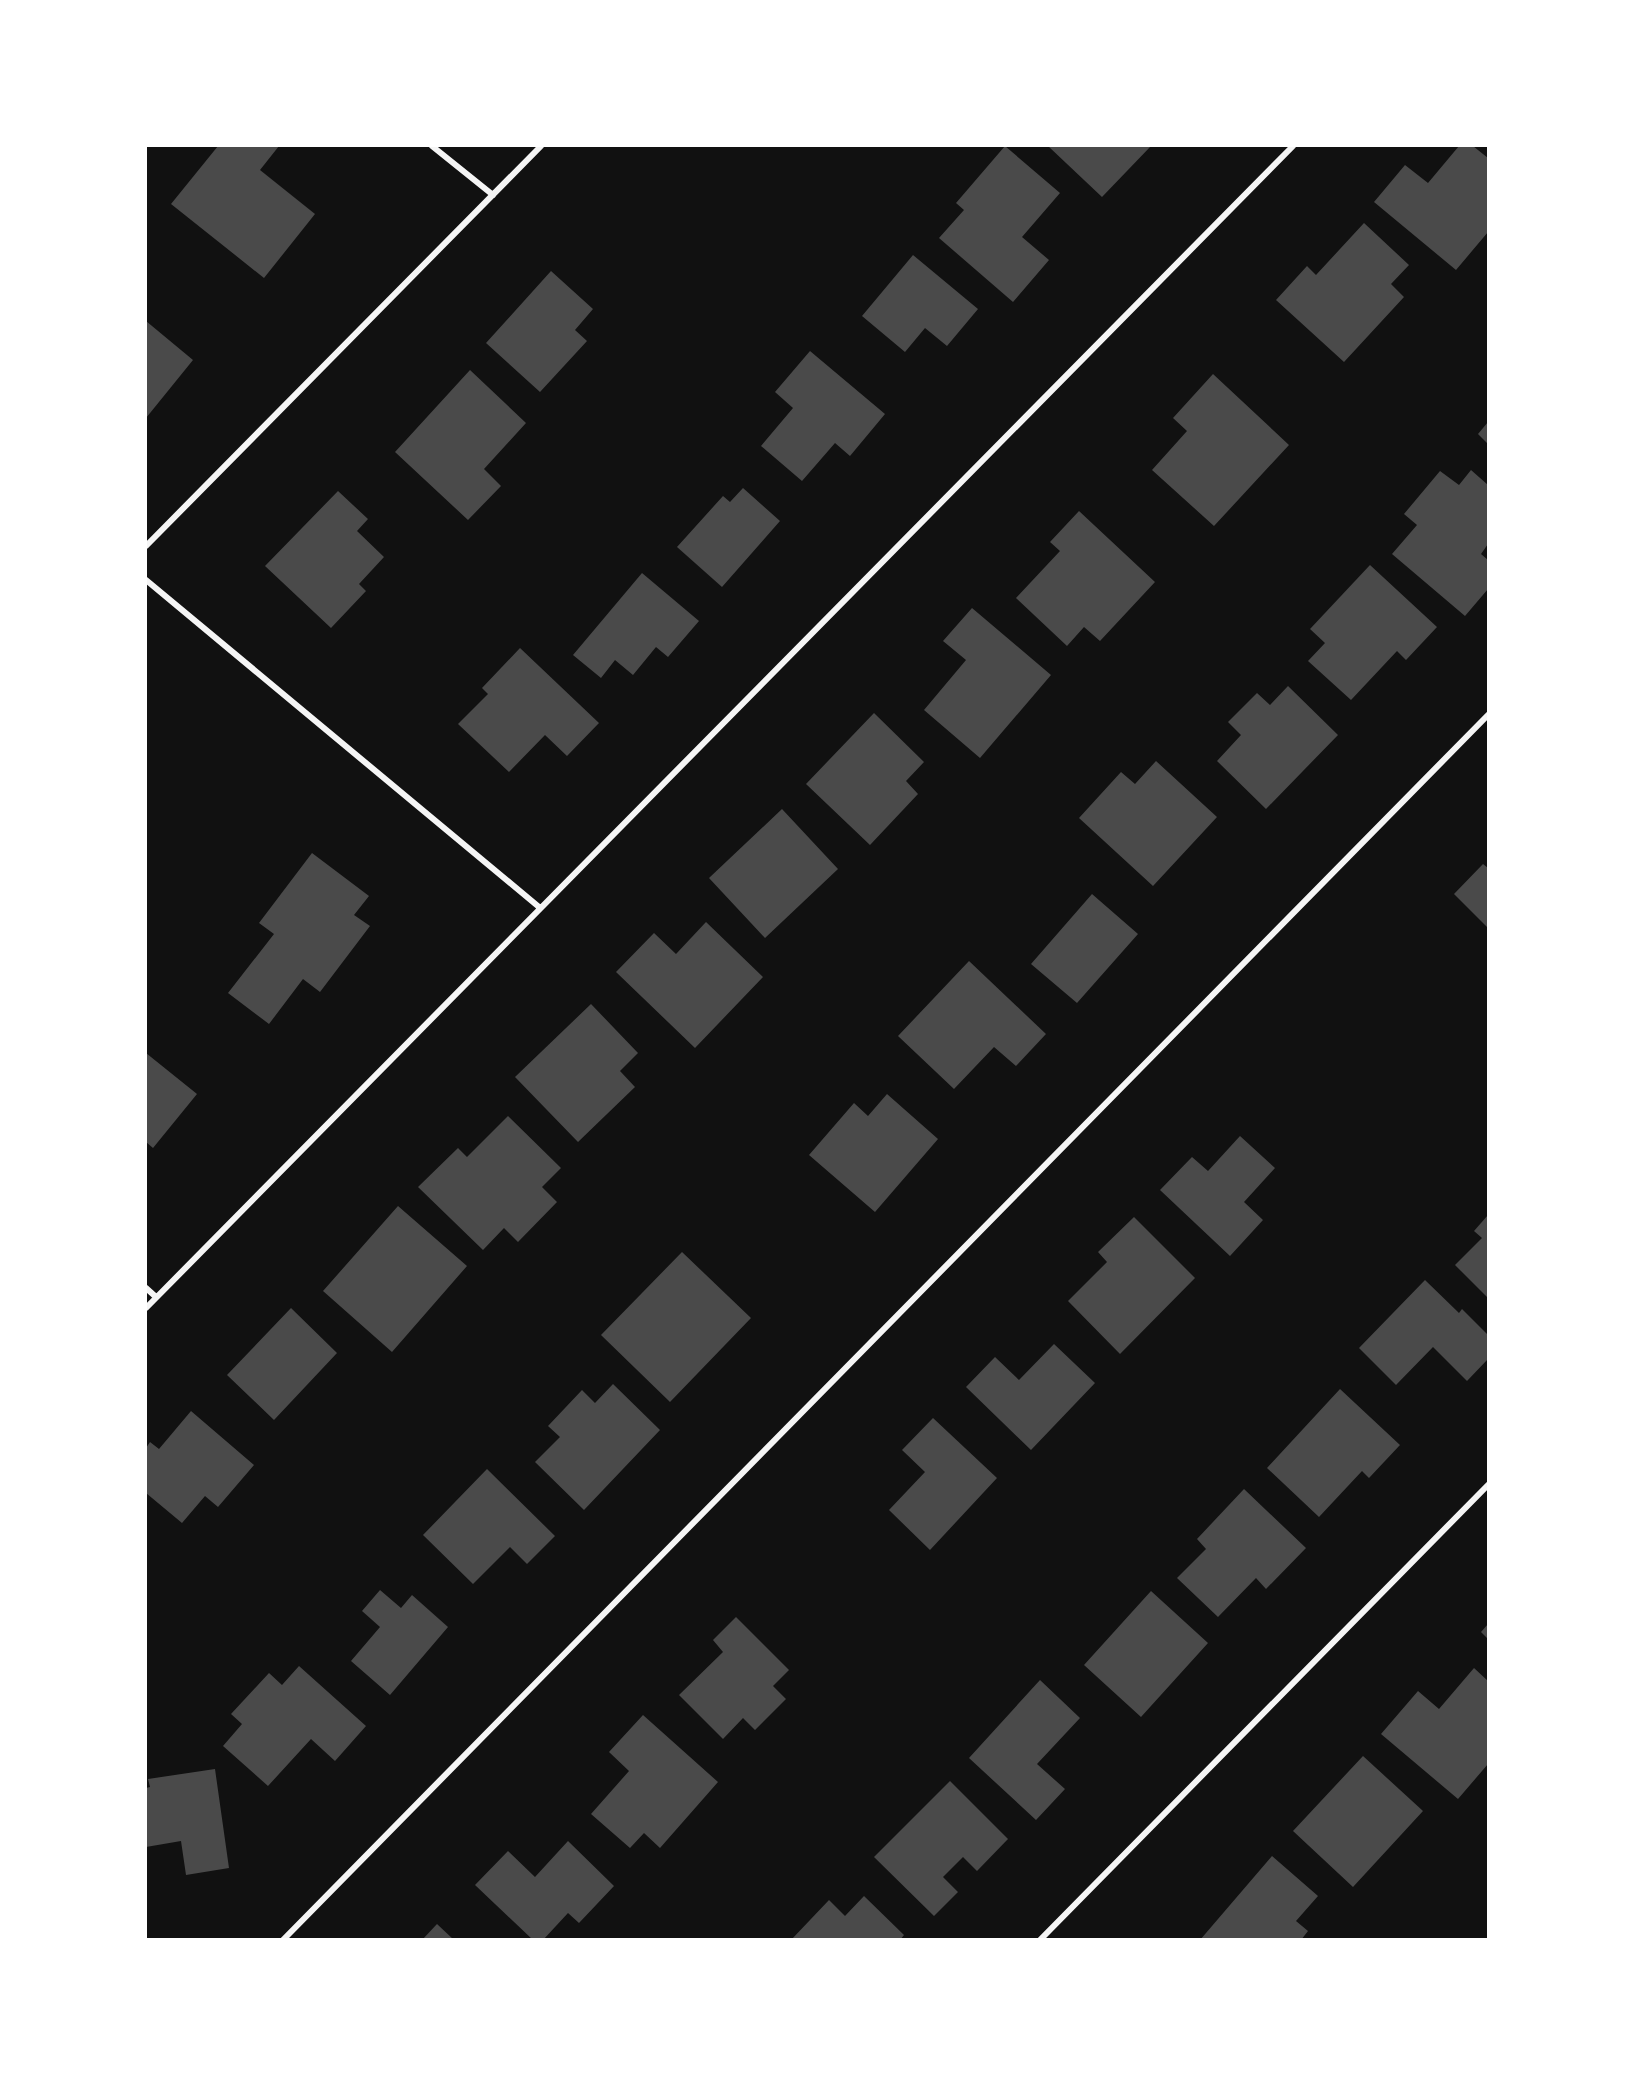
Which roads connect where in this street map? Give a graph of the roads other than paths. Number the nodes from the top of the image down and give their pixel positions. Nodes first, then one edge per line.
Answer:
1 (432, 146) edge
2 (541, 146) edge
3 (1293, 146) edge
4 (493, 195) junction
5 (146, 546) edge
6 (146, 580) edge
7 (1488, 715) edge
8 (539, 908) junction
9 (146, 1288) edge
10 (156, 1297) junction
11 (146, 1308) edge
12 (1488, 1485) edge
13 (283, 1940) edge
14 (1040, 1940) edge

1 - 4 street
2 - 4 street
3 - 8 street
4 - 5 street
6 - 8 street
7 - 13 street
8 - 10 street
9 - 10 street
10 - 11 street
12 - 14 street

